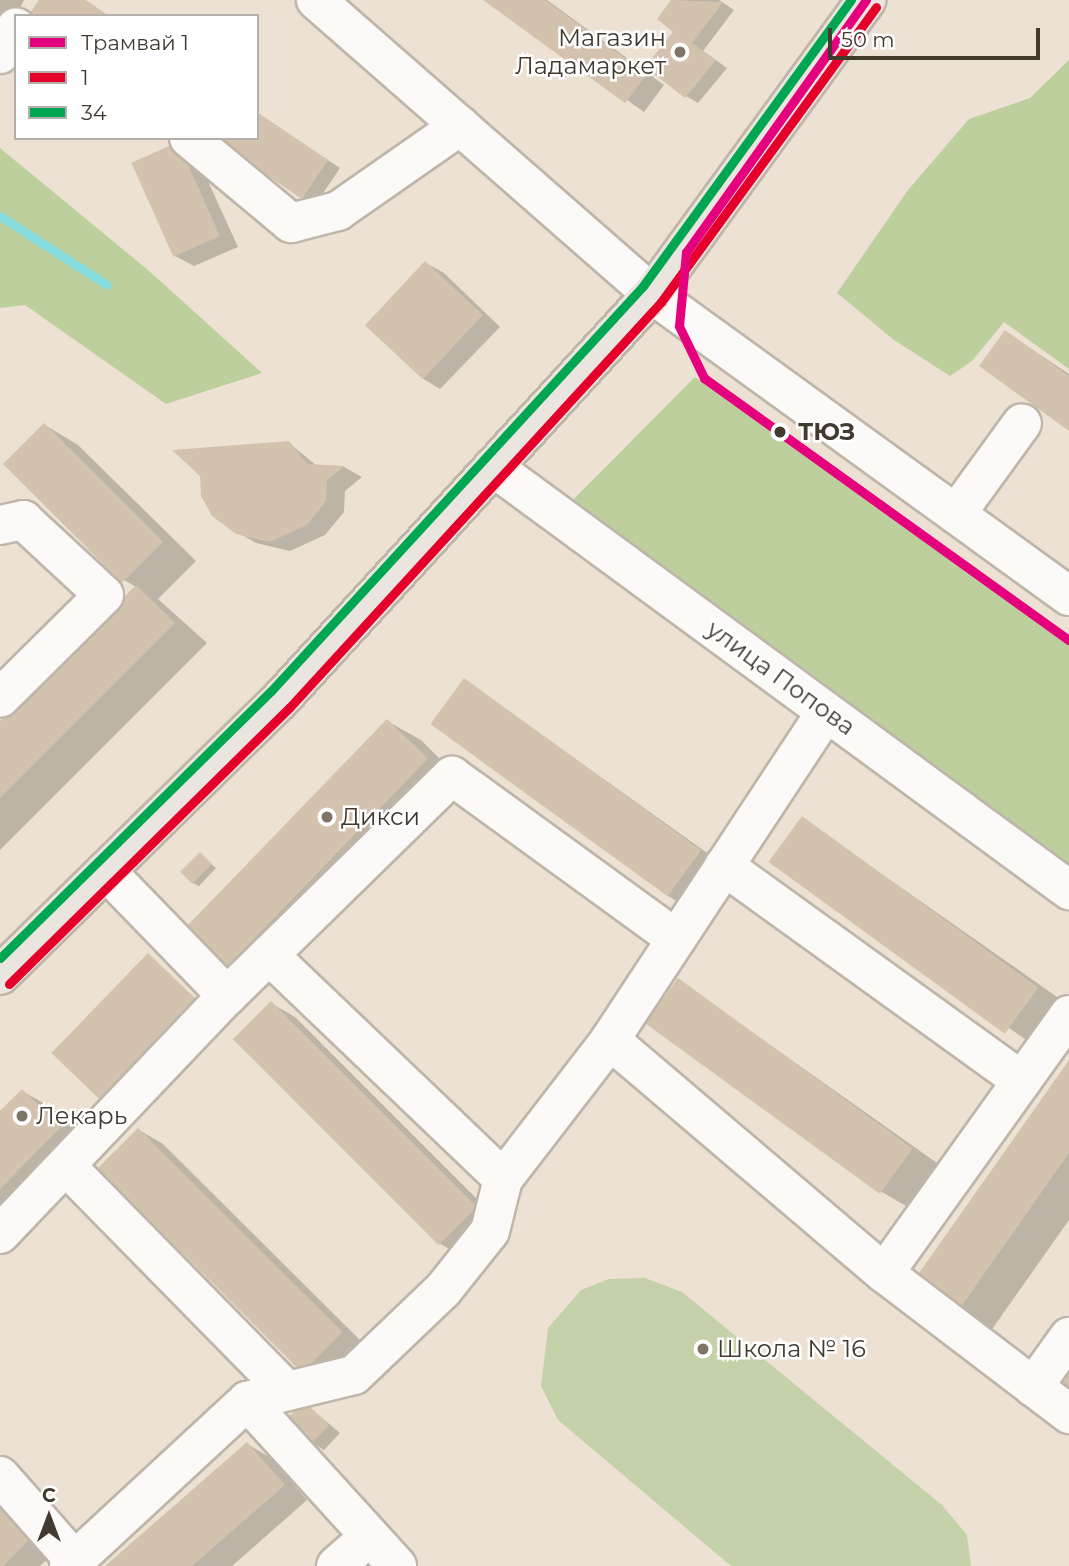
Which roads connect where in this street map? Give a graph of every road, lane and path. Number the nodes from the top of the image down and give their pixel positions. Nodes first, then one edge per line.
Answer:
1 (316, 0) edge
2 (866, 0) edge
3 (14, 30) edge
4 (0, 54) edge
5 (460, 125) junction
6 (190, 140) edge
7 (652, 294) junction
8 (1022, 423) dead end
9 (493, 467) junction
10 (956, 514) junction
11 (0, 525) edge
12 (1069, 596) edge
13 (0, 698) edge
14 (826, 712) junction
15 (724, 866) junction
16 (106, 871) junction
17 (1069, 890) edge
18 (676, 939) junction
19 (269, 955) junction
20 (4, 965) edge
21 (228, 996) junction
22 (1069, 1015) edge
23 (610, 1040) junction
24 (1022, 1081) junction
25 (67, 1167) junction
26 (503, 1179) junction
27 (0, 1234) edge
28 (884, 1273) junction
29 (1069, 1337) edge
30 (1033, 1387) junction
31 (287, 1391) junction
32 (247, 1401) junction
33 (1069, 1414) edge
34 (0, 1476) edge
35 (370, 1536) junction
36 (72, 1563) edge
37 (336, 1566) edge
38 (397, 1566) edge

1 - 5 street
2 - 7 main road
3 - 4 street
5 - 6 street
5 - 7 street
7 - 9 main road
7 - 10 street
8 - 10 street
9 - 14 street, улица Попова
9 - 16 main road
10 - 12 street
11 - 13 street
14 - 15 street
14 - 17 street, улица Попова
15 - 18 street
15 - 24 street
16 - 20 main road
16 - 21 street
18 - 19 street
18 - 23 street
19 - 21 street
19 - 26 street
21 - 25 street
22 - 24 street
23 - 26 street
23 - 28 street
24 - 28 street
25 - 27 street
25 - 31 street
26 - 31 street
28 - 30 street
29 - 30 street
30 - 33 street
31 - 32 street
32 - 35 street
32 - 36 street
34 - 36 street
35 - 37 street
35 - 38 street

